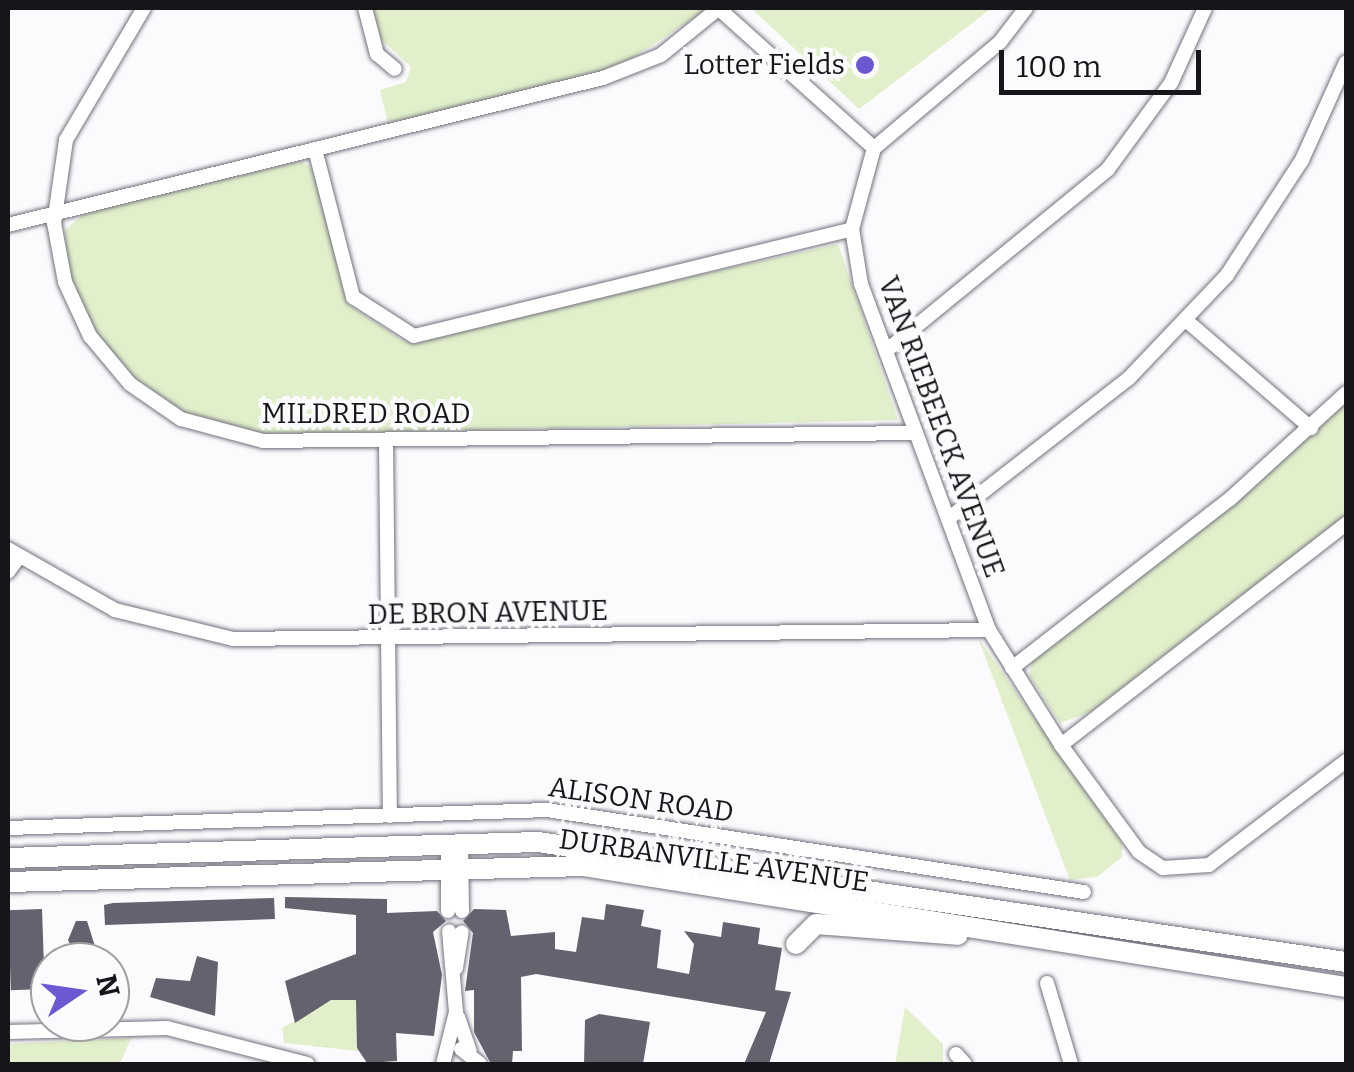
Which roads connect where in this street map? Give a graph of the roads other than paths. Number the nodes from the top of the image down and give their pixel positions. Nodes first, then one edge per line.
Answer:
1 (144, 8) edge
2 (366, 8) edge
3 (718, 8) edge
4 (1026, 8) edge
5 (1205, 8) edge
6 (1346, 62) edge
7 (395, 69) dead end
8 (874, 148) junction
9 (316, 149) junction
10 (54, 213) junction
11 (8, 225) edge
12 (852, 229) junction
13 (1186, 321) junction
14 (886, 351) junction
15 (1346, 393) edge
16 (1311, 428) junction
17 (916, 434) junction
18 (386, 441) junction
19 (948, 520) junction
20 (1346, 524) edge
21 (13, 553) edge
22 (8, 572) edge
23 (990, 630) junction
24 (388, 639) junction
25 (1012, 668) junction
26 (1061, 745) junction
27 (1346, 761) edge
28 (390, 816) junction
29 (8, 828) edge
30 (455, 842) junction
31 (8, 858) edge
32 (455, 868) junction
33 (8, 882) edge
34 (1084, 892) dead end
35 (455, 911) dead end
36 (456, 932) dead end
37 (1035, 935) junction
38 (796, 944) dead end
39 (1346, 962) edge
40 (1047, 983) dead end
41 (1346, 987) edge
42 (456, 1012) junction
43 (8, 1032) edge
44 (470, 1051) junction
45 (447, 1058) edge
46 (307, 1064) edge
47 (430, 1064) edge
48 (480, 1064) edge
49 (1071, 1064) edge

1 - 10 street, MILDRED ROAD
2 - 7 street
3 - 8 street
3 - 9 street
4 - 8 street
5 - 14 street
6 - 13 street
8 - 12 street
9 - 10 street
9 - 12 street
10 - 11 street
10 - 18 street, MILDRED ROAD
12 - 14 street, VAN RIEBEECK AVENUE
13 - 16 street
13 - 19 street
14 - 17 street, VAN RIEBEECK AVENUE
15 - 16 street
16 - 25 street
17 - 18 street, MILDRED ROAD
17 - 19 street, VAN RIEBEECK AVENUE
18 - 24 street
19 - 23 street, VAN RIEBEECK AVENUE
20 - 26 street
21 - 22 street
21 - 24 street, DE BRON AVENUE
23 - 24 street, DE BRON AVENUE
23 - 25 street, VAN RIEBEECK AVENUE
24 - 28 street
25 - 26 street, VAN RIEBEECK AVENUE
26 - 27 street, VAN RIEBEECK AVENUE
28 - 29 street, ALISON ROAD
28 - 34 street, ALISON ROAD
30 - 31 main road, DURBANVILLE AVENUE
30 - 32 street
30 - 39 main road, DURBANVILLE AVENUE
32 - 33 main road, DURBANVILLE AVENUE
32 - 35 street
32 - 37 main road, DURBANVILLE AVENUE
36 - 42 street
37 - 38 main road
37 - 41 main road, DURBANVILLE AVENUE
40 - 49 street
42 - 44 street
42 - 45 street
43 - 46 street
44 - 45 street
44 - 48 street
45 - 47 street

